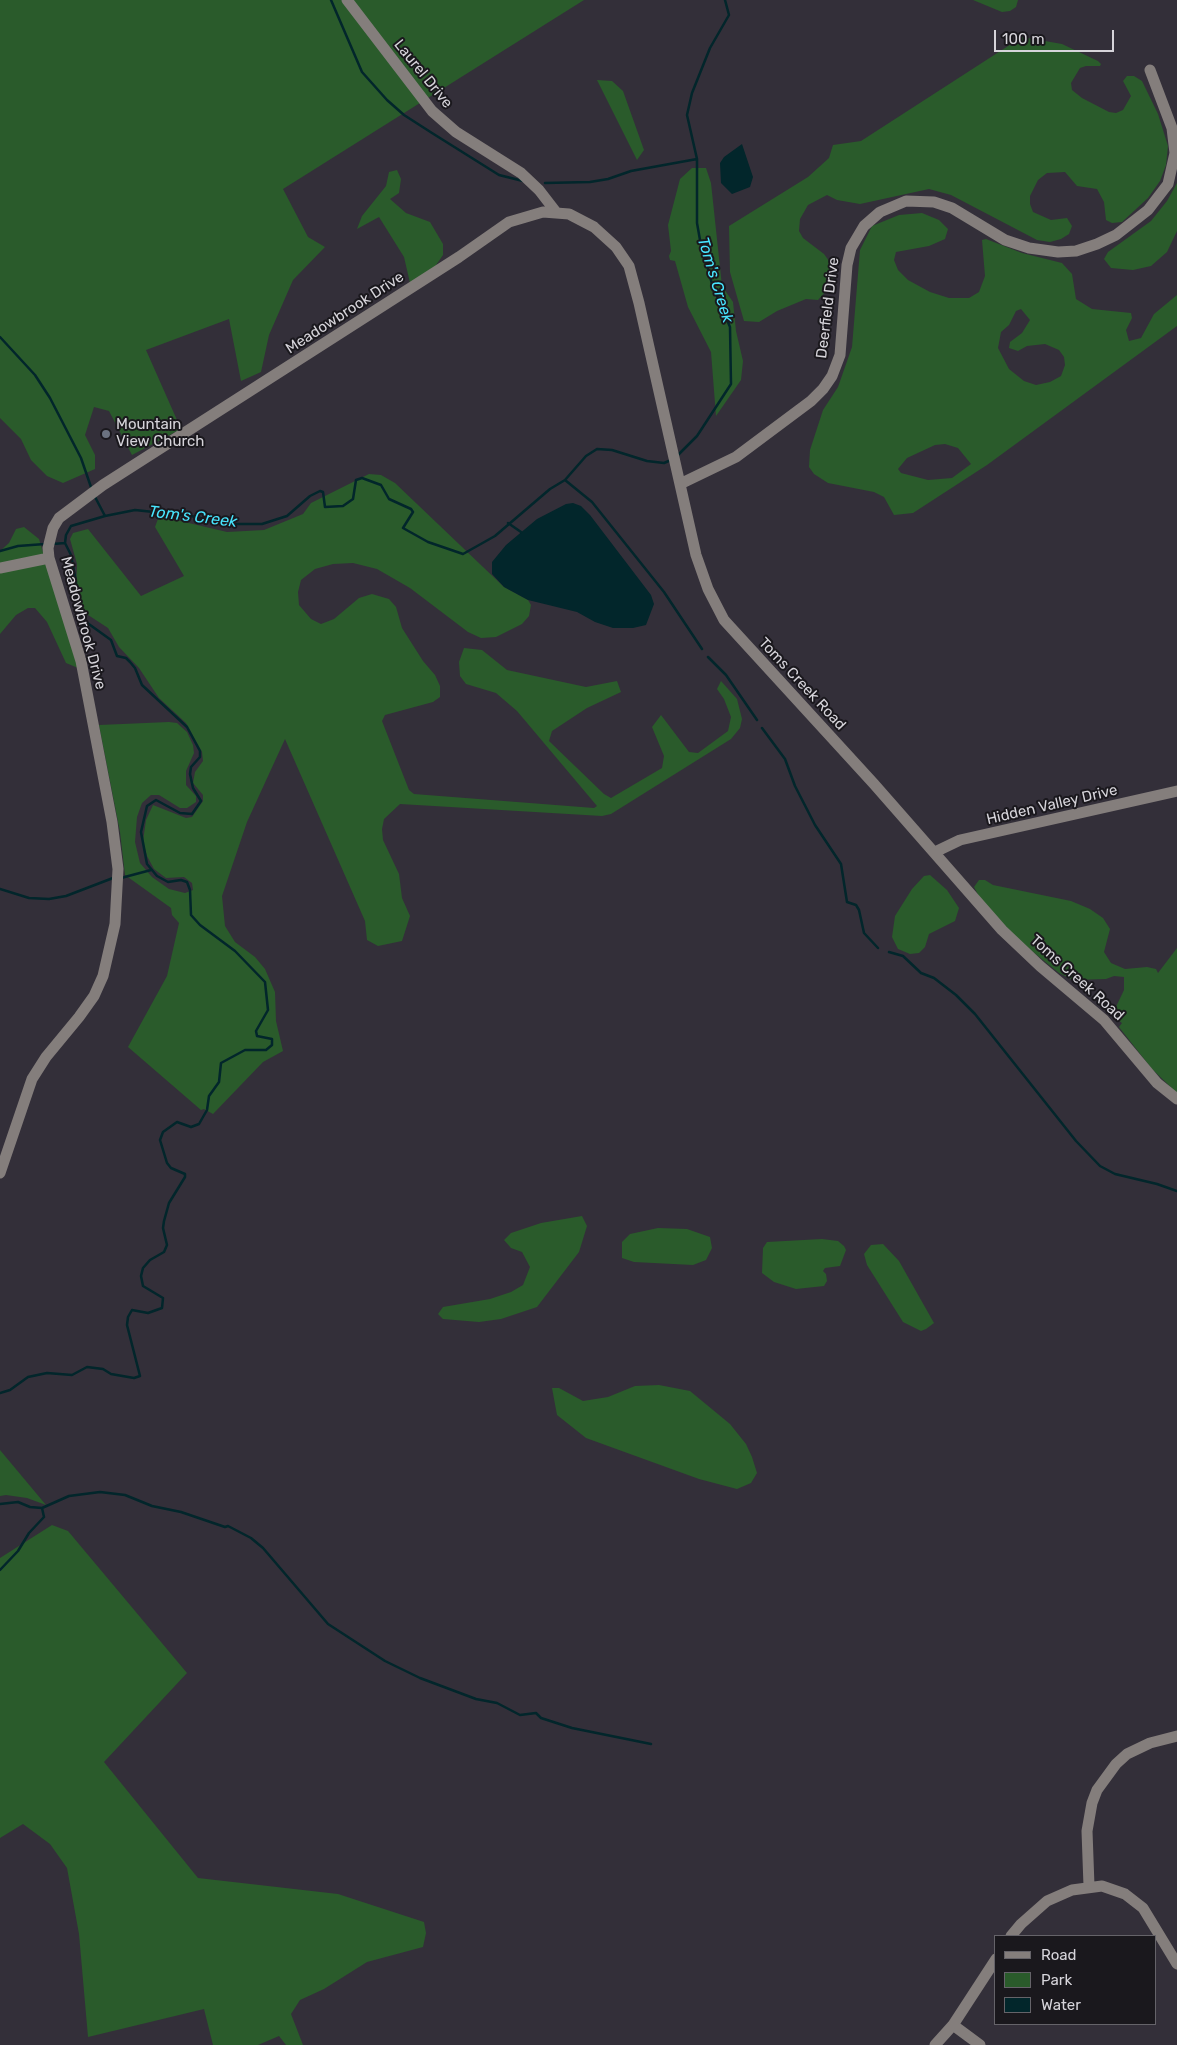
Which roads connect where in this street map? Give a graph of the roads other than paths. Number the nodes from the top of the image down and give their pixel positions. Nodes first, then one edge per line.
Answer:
1 (349, 2) edge
2 (1150, 70) dead end
3 (1176, 163) edge
4 (556, 212) junction
5 (680, 484) junction
6 (49, 558) junction
7 (0, 568) edge
8 (1177, 791) edge
9 (935, 852) junction
10 (1177, 1100) edge
11 (0, 1174) edge
12 (1177, 1736) edge
13 (1089, 1886) junction
14 (1012, 1935) edge
15 (994, 1962) edge
16 (1177, 1964) edge
17 (953, 2025) junction
18 (935, 2045) edge
19 (980, 2045) edge

1 - 4 street, Laurel Drive
2 - 3 street, Deerfield Drive
3 - 5 street, Deerfield Drive
4 - 5 street, Toms Creek Road
4 - 6 street, Meadowbrook Drive
5 - 9 street, Toms Creek Road
6 - 7 street
6 - 11 street, Meadowbrook Drive
8 - 9 street, Hidden Valley Drive
9 - 10 street, Toms Creek Road
12 - 13 street
13 - 14 street
13 - 16 street
15 - 17 street
17 - 18 street
17 - 19 street

